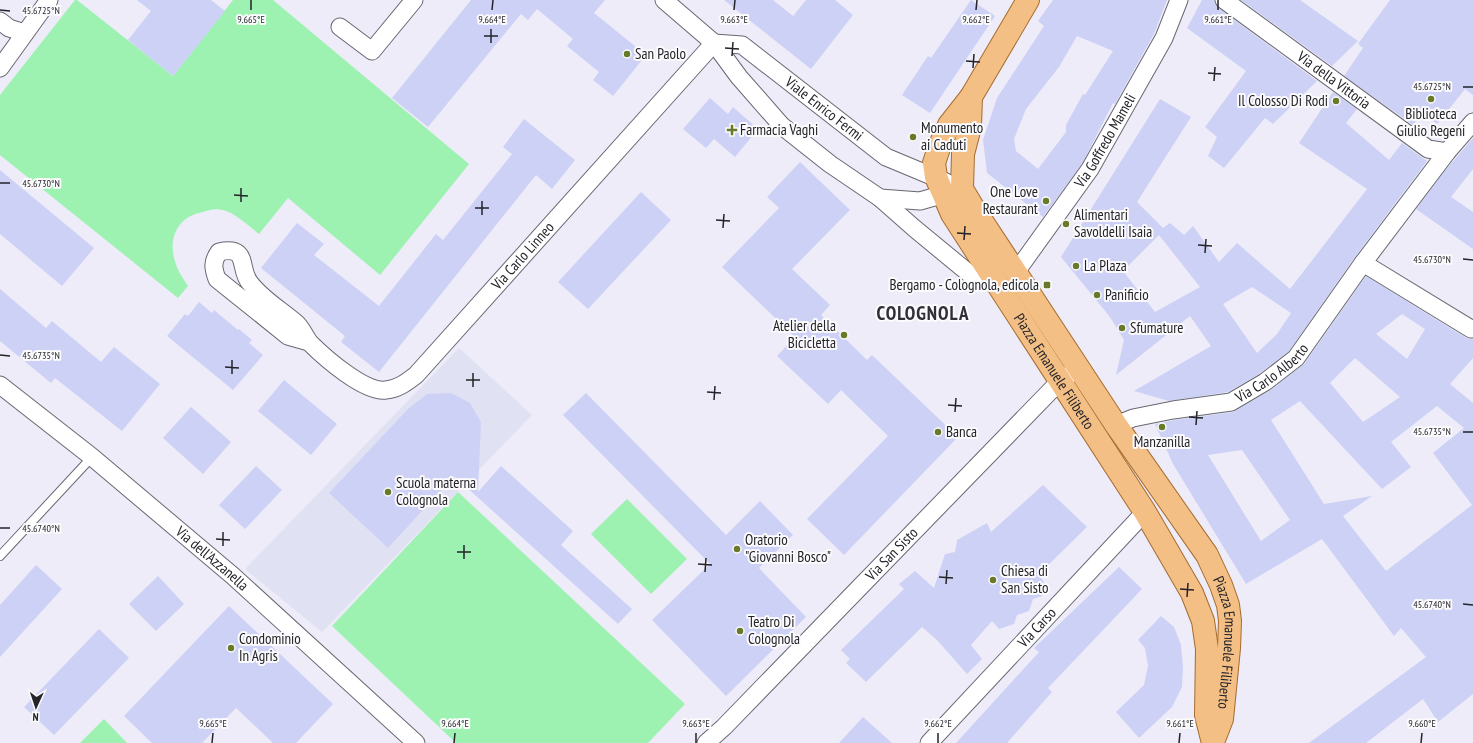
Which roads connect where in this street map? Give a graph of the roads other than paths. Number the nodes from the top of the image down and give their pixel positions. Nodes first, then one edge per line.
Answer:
1 (49, 0) edge
2 (414, 0) edge
3 (664, 0) edge
4 (1028, 0) edge
5 (1179, 0) edge
6 (1224, 0) edge
7 (0, 21) edge
8 (340, 27) dead end
9 (25, 33) junction
10 (714, 43) junction
11 (0, 68) edge
12 (972, 97) junction
13 (1472, 125) edge
14 (1447, 152) junction
15 (947, 187) junction
16 (880, 198) junction
17 (1363, 263) junction
18 (1016, 272) junction
19 (995, 281) junction
20 (1471, 329) dead end
21 (309, 342) junction
22 (1079, 368) junction
23 (1060, 381) junction
24 (0, 385) edge
25 (1116, 425) junction
26 (92, 457) junction
27 (1145, 512) junction
28 (0, 556) edge
29 (1213, 742) edge
30 (416, 743) edge
31 (706, 743) edge
32 (929, 743) edge

1 - 9 street
2 - 8 street
3 - 10 street
4 - 12 main road
5 - 18 street, Via Goffredo Mameli
6 - 14 street, Via della Vittoria
7 - 9 street
9 - 11 street
10 - 15 street, Viale Enrico Fermi
10 - 16 street
10 - 21 street, Via Carlo Linneo
12 - 15 main road
12 - 15 main road
13 - 14 street, Via Carlo Alberto
14 - 17 street, Via Carlo Alberto
15 - 16 street
15 - 18 main road, Piazza Emanuele Filiberto
15 - 19 main road, Piazza Emanuele Filiberto
16 - 19 street
17 - 20 street
17 - 25 street, Via Carlo Alberto
18 - 22 main road, Piazza Emanuele Filiberto
19 - 23 main road, Piazza Emanuele Filiberto
21 - 21 street, Via Carlo Linneo
22 - 23 street, Via San Sisto
22 - 25 main road, Piazza Emanuele Filiberto
23 - 27 main road, Piazza Emanuele Filiberto
23 - 31 street, Via San Sisto
24 - 26 street, Via dell'Azzanella
25 - 29 main road, Piazza Emanuele Filiberto
26 - 28 lane
26 - 30 street, Via dell'Azzanella
27 - 29 main road, Piazza Emanuele Filiberto
27 - 32 street, Via Carso

